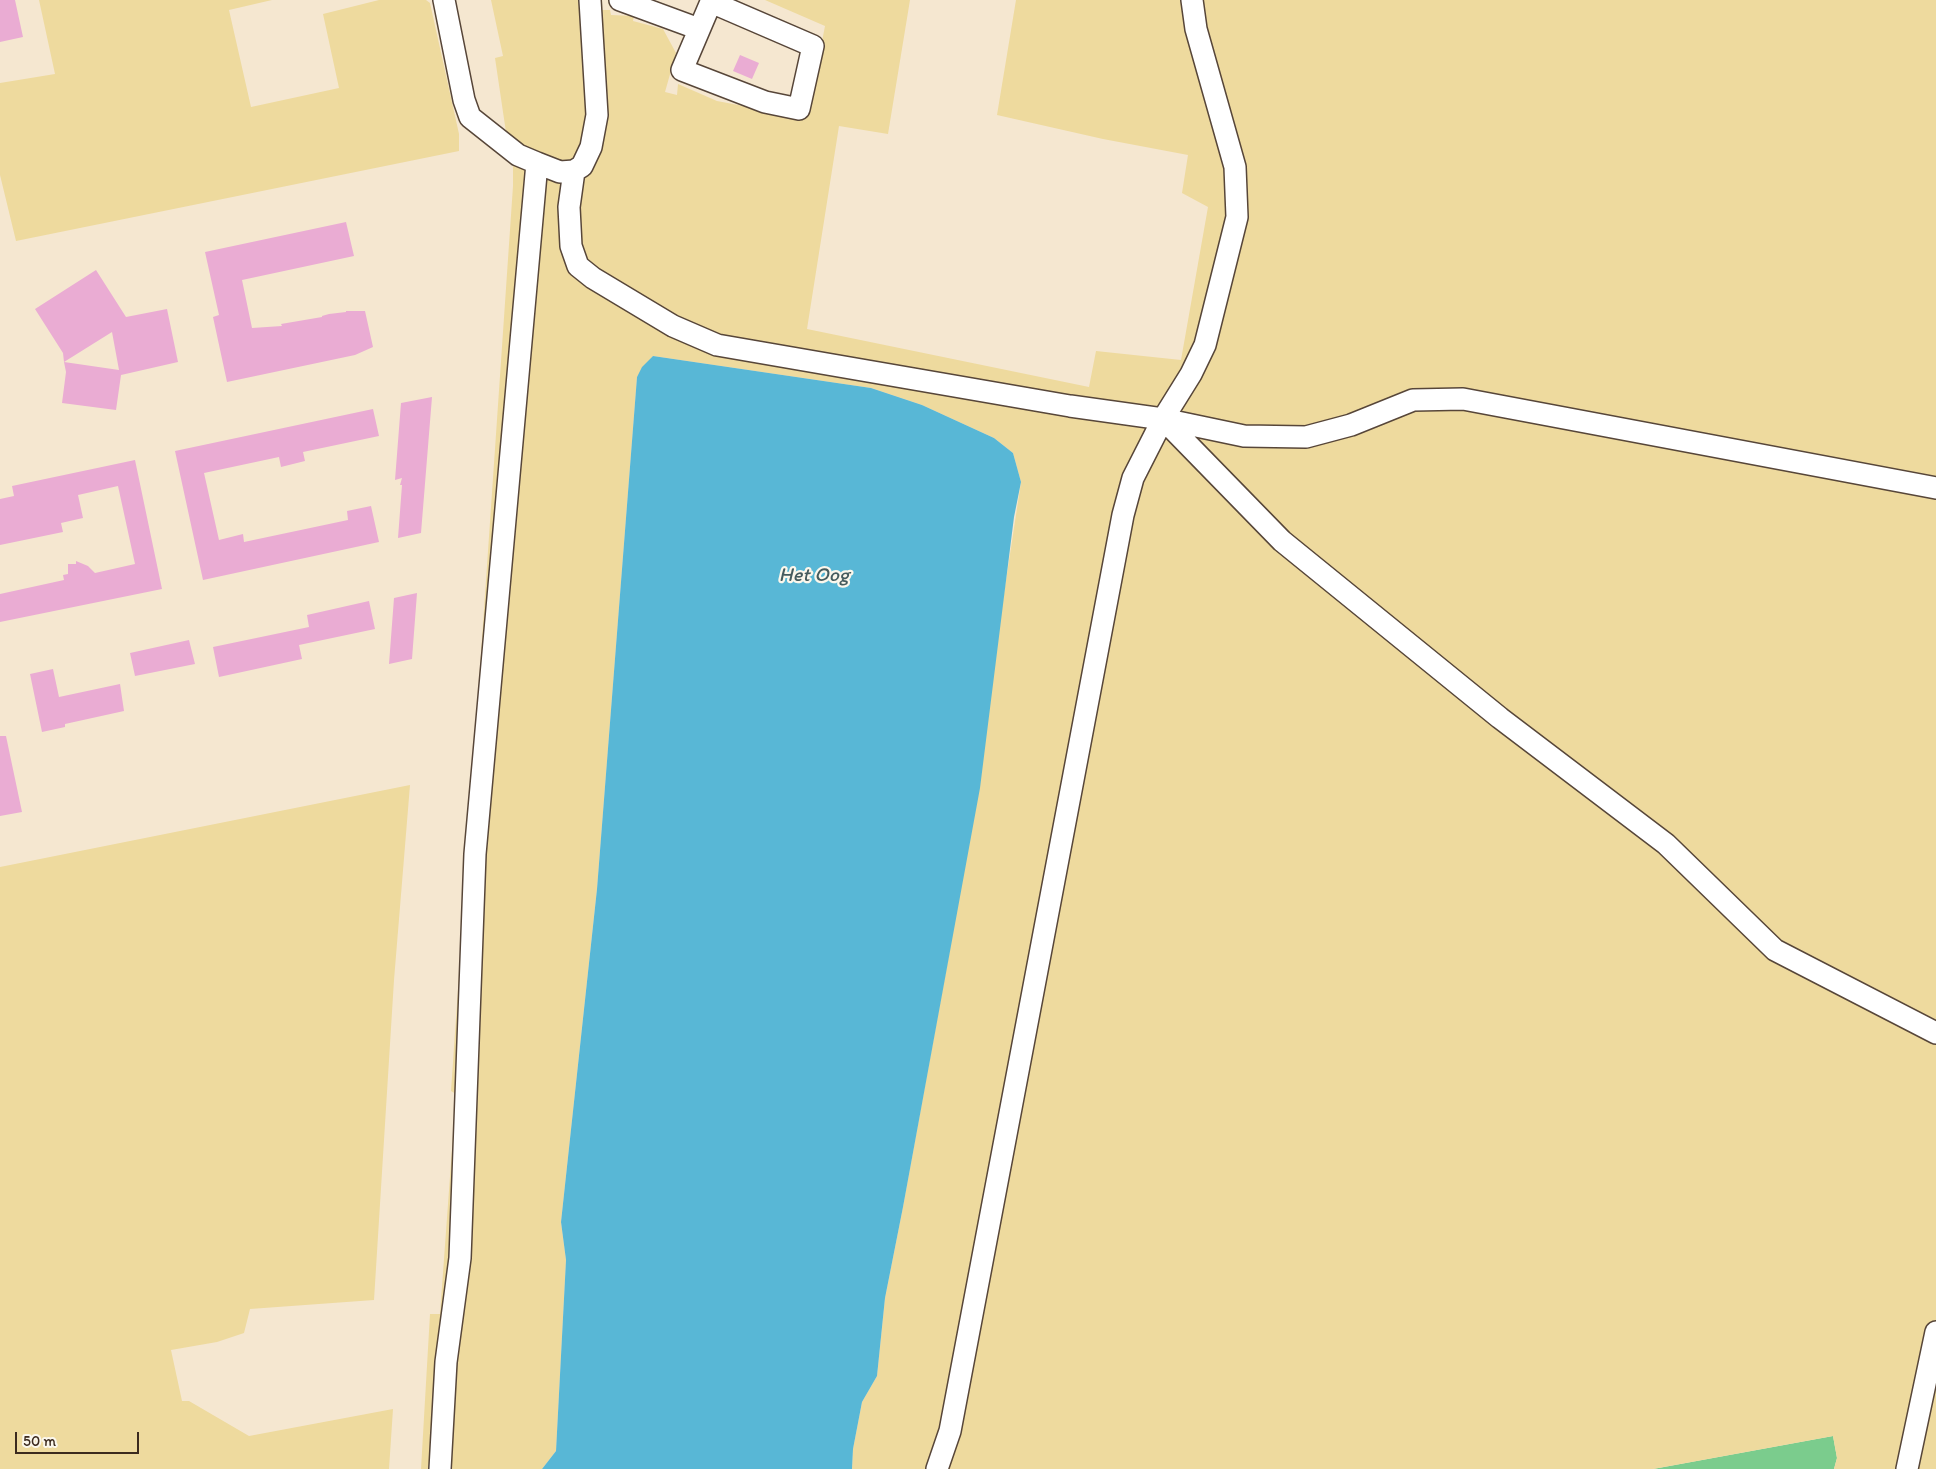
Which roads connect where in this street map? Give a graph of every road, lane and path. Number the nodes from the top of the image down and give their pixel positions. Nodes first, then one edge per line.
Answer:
1 (444, 0) edge
2 (590, 0) edge
3 (620, 0) edge
4 (1192, 0) edge
5 (699, 29) junction
6 (537, 163) junction
7 (574, 171) junction
8 (1163, 419) junction
9 (1936, 488) edge
10 (1936, 1033) edge
11 (1936, 1332) edge
12 (440, 1469) edge
13 (937, 1469) edge
14 (1907, 1469) edge

1 - 6 lane
2 - 7 lane
3 - 5 lane
4 - 8 lane
5 - 5 lane
6 - 7 lane
6 - 12 lane
7 - 8 lane
8 - 9 lane
8 - 10 lane
8 - 13 lane
11 - 14 lane

